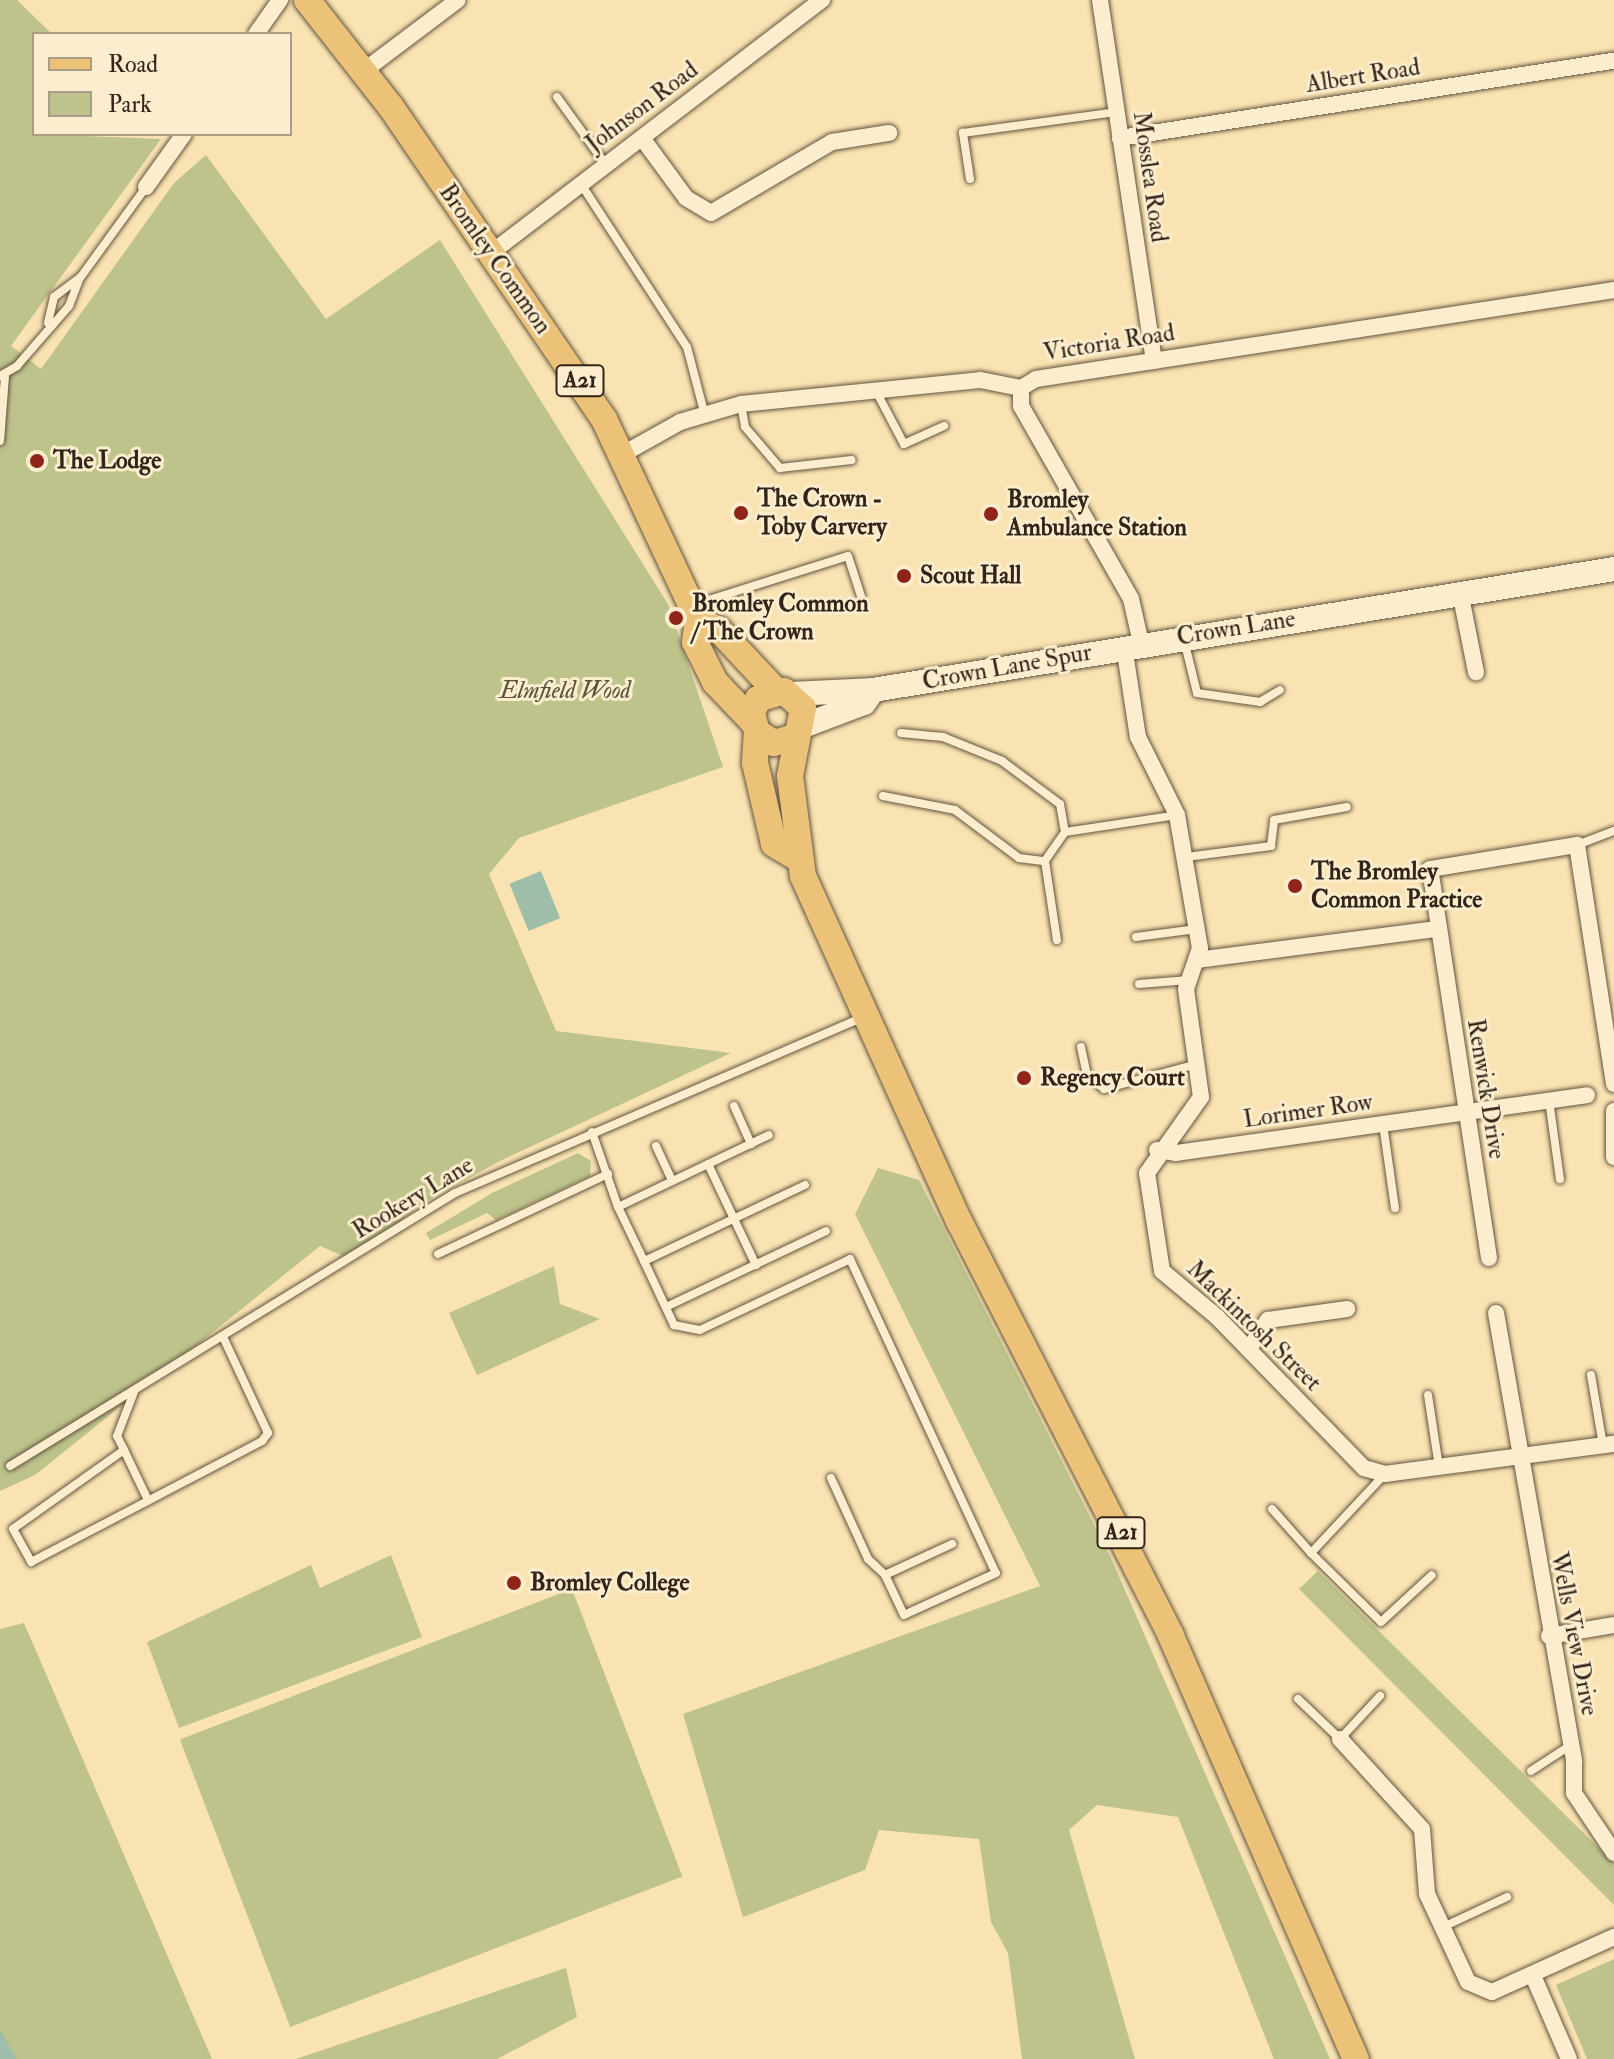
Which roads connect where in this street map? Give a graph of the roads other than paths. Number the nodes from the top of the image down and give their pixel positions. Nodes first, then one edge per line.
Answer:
1 (280, 0) edge
2 (307, 0) edge
3 (458, 0) edge
4 (822, 0) edge
5 (1100, 0) edge
6 (257, 32) edge
7 (1614, 61) edge
8 (361, 73) junction
9 (557, 97) dead end
10 (1116, 112) junction
11 (889, 133) dead end
12 (183, 136) edge
13 (642, 138) junction
14 (1120, 138) junction
15 (606, 165) junction
16 (970, 179) dead end
17 (581, 184) junction
18 (146, 187) joint
19 (491, 253) junction
20 (80, 278) junction
21 (1614, 290) edge
22 (48, 324) junction
23 (1154, 361) junction
24 (3, 376) edge
25 (1021, 388) junction
26 (876, 390) junction
27 (741, 404) junction
28 (704, 412) junction
29 (944, 426) dead end
30 (0, 441) edge
31 (623, 454) junction
32 (852, 460) dead end
33 (1614, 569) edge
34 (1460, 592) junction
35 (861, 596) dead end
36 (695, 613) junction
37 (1184, 636) junction
38 (1133, 644) junction
39 (1476, 672) dead end
40 (873, 690) junction
41 (1280, 690) dead end
42 (784, 692) junction
43 (754, 727) junction
44 (799, 732) junction
45 (901, 733) dead end
46 (883, 796) dead end
47 (1347, 807) dead end
48 (1177, 815) junction
49 (1614, 831) edge
50 (1065, 832) junction
51 (1577, 845) junction
52 (796, 857) junction
53 (1186, 857) junction
54 (1045, 861) junction
55 (1197, 929) junction
56 (1435, 929) junction
57 (1136, 937) dead end
58 (1057, 940) dead end
59 (1197, 960) junction
60 (1189, 980) junction
61 (1139, 984) dead end
62 (863, 1017) junction
63 (1081, 1047) dead end
64 (1198, 1064) junction
65 (1614, 1084) edge
66 (1587, 1095) dead end
67 (1549, 1100) junction
68 (734, 1106) dead end
69 (1614, 1111) edge
70 (1466, 1113) junction
71 (1383, 1124) junction
72 (592, 1132) junction
73 (769, 1135) dead end
74 (751, 1144) junction
75 (656, 1146) dead end
76 (1157, 1150) junction
77 (1614, 1157) edge
78 (708, 1164) junction
79 (608, 1174) junction
80 (1560, 1179) dead end
81 (672, 1181) junction
82 (805, 1185) dead end
83 (618, 1207) junction
84 (1395, 1208) dead end
85 (734, 1219) junction
86 (826, 1231) dead end
87 (438, 1254) dead end
88 (1489, 1258) dead end
89 (644, 1261) junction
90 (756, 1265) junction
91 (666, 1307) junction
92 (1347, 1309) dead end
93 (1496, 1313) dead end
94 (223, 1337) junction
95 (1249, 1349) junction
96 (1591, 1375) dead end
97 (135, 1391) junction
98 (1428, 1395) dead end
99 (1609, 1445) edge
100 (124, 1450) junction
101 (1519, 1459) junction
102 (10, 1466) dead end
103 (1439, 1468) junction
104 (1385, 1474) junction
105 (831, 1478) dead end
106 (146, 1496) junction
107 (1272, 1509) dead end
108 (952, 1544) dead end
109 (1311, 1553) junction
110 (885, 1575) junction
111 (1432, 1575) dead end
112 (1614, 1625) edge
113 (1549, 1636) junction
114 (1380, 1696) dead end
115 (1298, 1699) dead end
116 (1340, 1739) junction
117 (1571, 1745) junction
118 (1531, 1771) dead end
119 (1614, 1853) edge
120 (1507, 1897) dead end
121 (1442, 1928) junction
122 (1614, 1937) edge
123 (1534, 1978) junction
124 (1356, 2059) edge
125 (1569, 2059) edge

1 - 6 street
2 - 8 main road, Bromley Common / A21
3 - 8 street
4 - 13 street, Johnson Road
5 - 10 street, Mosslea Road
7 - 14 street, Albert Road
8 - 19 main road, Bromley Common / A21
9 - 15 lane
10 - 14 street, Mosslea Road
10 - 16 lane
11 - 13 street
12 - 18 street
13 - 15 street, Johnson Road
14 - 23 street, Mosslea Road
15 - 17 street, Johnson Road
17 - 19 street, Johnson Road
17 - 28 lane
18 - 20 lane
19 - 31 main road, Bromley Common / A21
20 - 22 lane
20 - 22 lane
21 - 23 street, Victoria Road
22 - 24 lane
23 - 25 street, Victoria Road
24 - 30 lane
25 - 26 street, Victoria Road
25 - 38 street
26 - 27 street, Victoria Road
26 - 29 lane
27 - 28 street, Victoria Road
27 - 32 lane
28 - 31 street, Victoria Road
31 - 36 main road, Bromley Common / A21
33 - 34 street, Crown Lane
34 - 37 street, Crown Lane
34 - 39 street
35 - 36 lane
36 - 42 main road
36 - 43 main road, Bromley Common / A21
37 - 38 street, Crown Lane
37 - 41 lane
38 - 40 street, Crown Lane Spur
38 - 48 street, Mackintosh Street
40 - 42 street, Crown Lane Spur
40 - 44 street, Crown Lane Spur
42 - 43 main road
42 - 44 main road
43 - 44 main road
43 - 52 main road, A21
44 - 52 main road, A21
45 - 50 lane
46 - 54 lane
47 - 53 lane
48 - 50 lane
48 - 53 street, Mackintosh Street
49 - 51 lane
50 - 54 lane
51 - 56 street, Renwick Drive
51 - 65 street
52 - 62 main road, A21
53 - 55 street, Mackintosh Street
54 - 58 lane
55 - 57 lane
55 - 59 street, Mackintosh Street
56 - 59 street
56 - 70 street, Renwick Drive
59 - 60 street, Mackintosh Street
60 - 61 lane
60 - 64 street, Mackintosh Street
62 - 72 lane, Rookery Lane
62 - 124 main road, A21
63 - 64 lane
64 - 76 street, Mackintosh Street
66 - 67 street, Lorimer Row
67 - 70 street, Lorimer Row
67 - 80 lane
68 - 74 lane
69 - 77 street
70 - 71 street, Lorimer Row
70 - 88 street, Renwick Drive
71 - 76 street, Lorimer Row
71 - 84 lane
72 - 79 lane
72 - 94 lane, Rookery Lane
73 - 74 lane
74 - 78 lane
75 - 81 lane
76 - 95 street, Mackintosh Street
78 - 81 lane
78 - 85 lane
79 - 83 lane
79 - 87 lane
81 - 83 lane
82 - 85 lane
83 - 89 lane
85 - 89 lane
85 - 90 lane
86 - 90 lane
89 - 91 lane
90 - 91 lane
91 - 110 lane
92 - 95 street
93 - 101 street
94 - 97 lane, Rookery Lane
94 - 106 lane
95 - 104 street, Mackintosh Street
96 - 99 lane
97 - 100 lane
97 - 102 lane, Rookery Lane
98 - 103 lane
99 - 101 street
100 - 106 lane
100 - 106 lane
101 - 103 street
101 - 113 street, Wells View Drive
103 - 104 street
104 - 109 lane
105 - 110 lane
107 - 109 lane
108 - 110 lane
109 - 111 lane
112 - 113 street
113 - 117 street, Wells View Drive
114 - 116 lane
115 - 116 lane
116 - 121 street
117 - 118 lane
117 - 119 street, Wells View Drive
120 - 121 lane
121 - 123 street
122 - 123 street
123 - 125 street

